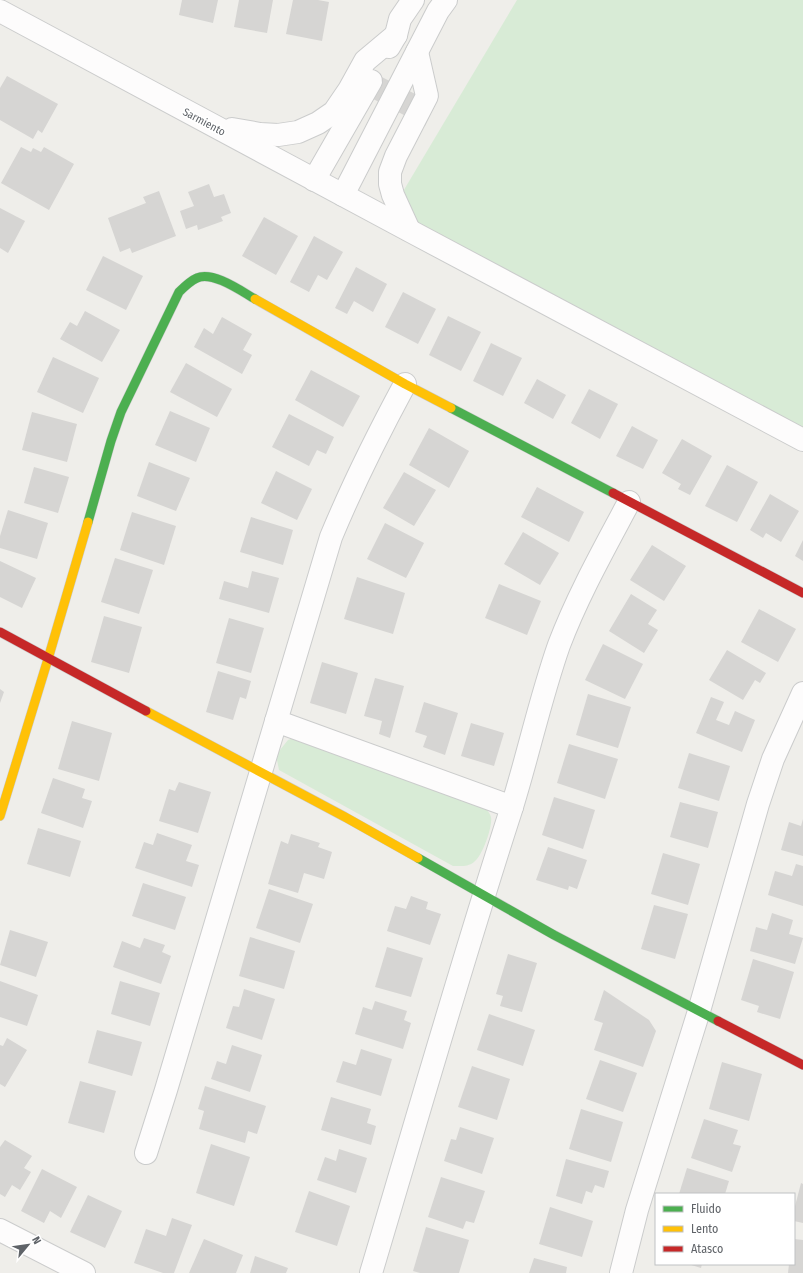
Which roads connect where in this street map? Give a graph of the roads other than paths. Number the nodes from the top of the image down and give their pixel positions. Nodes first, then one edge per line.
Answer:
1 (413, 0) edge
2 (446, 0) edge
3 (0, 11) edge
4 (398, 18) edge
5 (418, 52) junction
6 (207, 124) junction
7 (314, 180) junction
8 (343, 195) junction
9 (409, 230) junction
10 (405, 384) junction
11 (803, 440) edge
12 (629, 502) junction
13 (803, 593) edge
14 (0, 632) edge
15 (48, 659) junction
16 (803, 693) edge
17 (276, 721) junction
18 (260, 773) junction
19 (512, 807) junction
20 (0, 816) edge
21 (483, 895) junction
22 (699, 1011) junction
23 (803, 1065) edge
24 (146, 1153) dead end
25 (0, 1230) edge
26 (84, 1273) edge
27 (371, 1273) edge
28 (621, 1273) edge

1 - 4 street
2 - 5 street
3 - 6 street, Sarmiento
4 - 6 street
4 - 7 street
5 - 8 street
5 - 9 street
6 - 7 street, Sarmiento
7 - 8 street, Sarmiento
8 - 9 street, Sarmiento
9 - 11 street, Sarmiento
10 - 12 street
10 - 15 street
10 - 17 street
12 - 13 street
12 - 19 street
14 - 15 street
15 - 18 street
15 - 20 street
16 - 22 street
17 - 18 street
17 - 19 street
18 - 21 street
18 - 24 street
19 - 21 street
21 - 22 street
21 - 27 street
22 - 23 street
22 - 28 street
25 - 26 street

